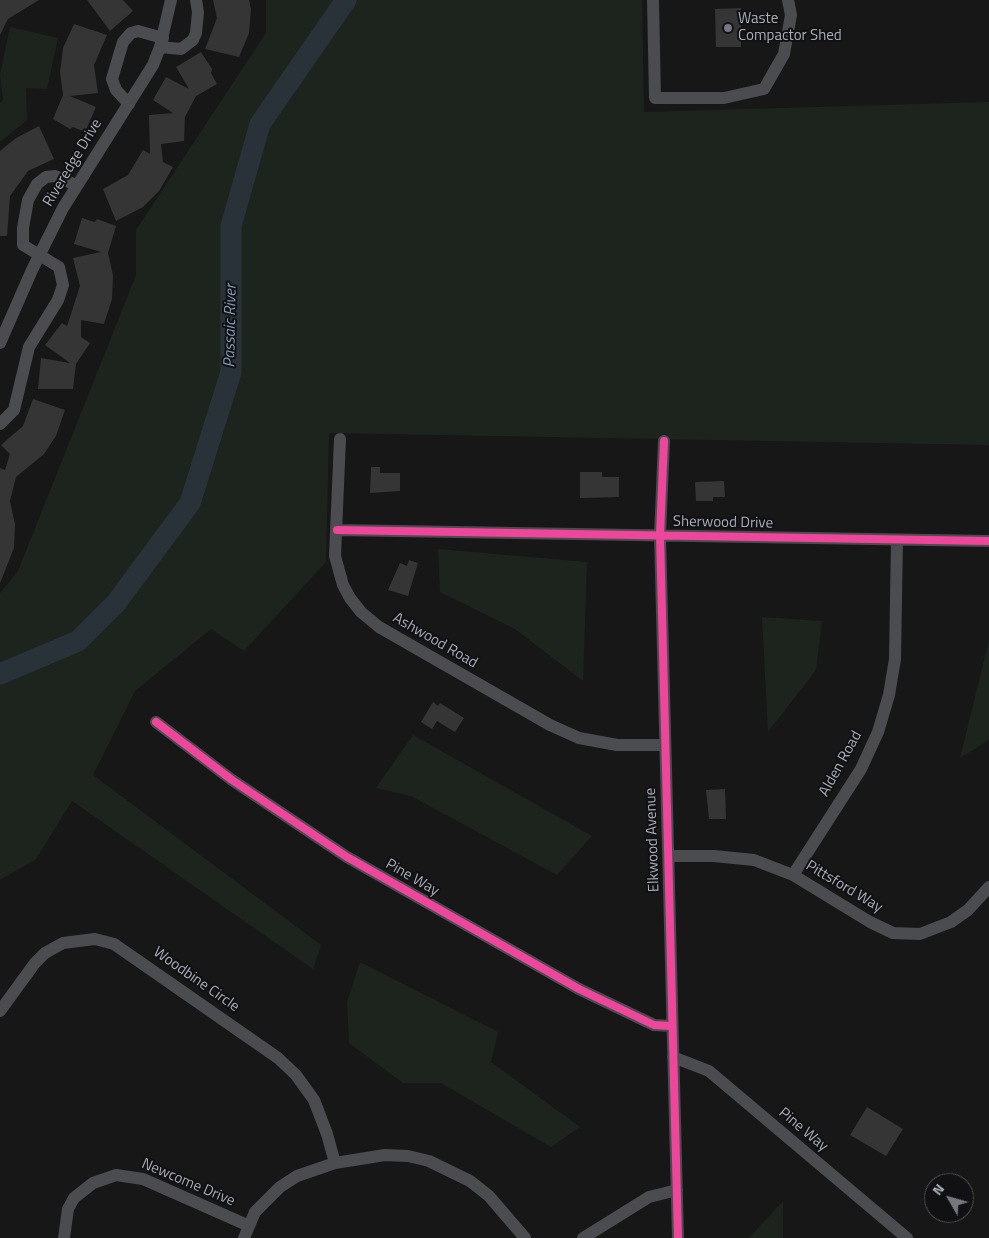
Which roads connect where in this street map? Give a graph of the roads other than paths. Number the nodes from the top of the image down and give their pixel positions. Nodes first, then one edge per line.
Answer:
1 (171, 0) edge
2 (196, 0) edge
3 (653, 0) edge
4 (788, 0) edge
5 (162, 42) junction
6 (129, 104) junction
7 (76, 185) junction
8 (39, 256) junction
9 (1, 340) edge
10 (0, 424) edge
11 (340, 439) dead end
12 (664, 441) dead end
13 (337, 530) junction
14 (660, 535) junction
15 (897, 540) junction
16 (989, 541) edge
17 (156, 722) dead end
18 (664, 745) junction
19 (668, 856) junction
20 (793, 875) junction
21 (989, 887) edge
22 (0, 1011) edge
23 (671, 1026) junction
24 (673, 1057) junction
25 (336, 1163) junction
26 (677, 1190) junction
27 (247, 1225) junction
28 (64, 1238) edge
29 (244, 1238) edge
30 (525, 1238) edge
31 (583, 1238) edge
32 (678, 1238) edge
33 (907, 1238) edge

1 - 5 street, Riveredge Drive
2 - 5 street
3 - 4 street
5 - 6 street, Riveredge Drive
5 - 6 street
6 - 7 street, Riveredge Drive
7 - 8 street, Riveredge Drive
7 - 8 street
8 - 9 street, Riveredge Drive
8 - 10 street
11 - 13 street, Ashwood Road
12 - 14 street, Elkwood Avenue
13 - 14 street, Sherwood Drive
13 - 18 street, Ashwood Road
14 - 15 street, Sherwood Drive
14 - 18 street, Elkwood Avenue
15 - 16 street, Sherwood Drive
15 - 20 street, Alden Road
17 - 23 street, Pine Way
18 - 19 street, Elkwood Avenue
19 - 20 street, Pittsford Way
19 - 23 street, Elkwood Avenue
20 - 21 street, Pittsford Way
22 - 25 street, Woodbine Circle
23 - 24 street, Elkwood Avenue
24 - 26 street, Elkwood Avenue
24 - 33 street, Pine Way
25 - 27 street
25 - 30 street
26 - 31 street
26 - 32 street, Elkwood Avenue
27 - 28 street, Newcome Drive
27 - 29 street

